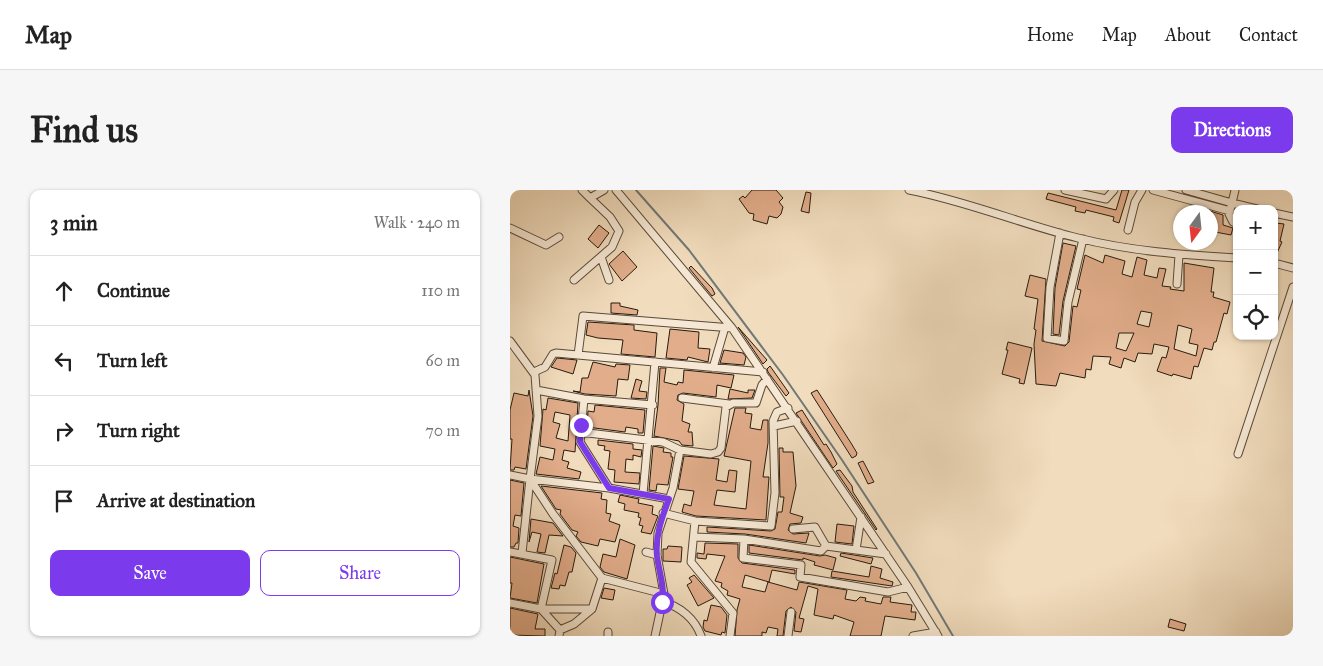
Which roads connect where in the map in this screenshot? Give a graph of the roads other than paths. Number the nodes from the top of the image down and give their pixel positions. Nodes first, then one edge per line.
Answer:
1 (582, 190) edge
2 (604, 190) edge
3 (616, 190) edge
4 (909, 190) edge
5 (1065, 190) edge
6 (1114, 190) edge
7 (1142, 190) edge
8 (1153, 190) edge
9 (1186, 190) edge
10 (1236, 190) edge
11 (590, 198) junction
12 (1232, 203) junction
13 (1240, 205) edge
14 (1230, 211) junction
15 (1278, 214) edge
16 (1293, 217) edge
17 (1233, 222) edge
18 (510, 228) edge
19 (1128, 230) dead end
20 (1060, 233) junction
21 (559, 237) dead end
22 (1083, 239) junction
23 (1179, 254) junction
24 (601, 257) junction
25 (1233, 258) edge
26 (1278, 264) edge
27 (1293, 268) edge
28 (574, 280) dead end
29 (609, 280) dead end
30 (1177, 284) dead end
31 (1293, 287) edge
32 (728, 327) junction
33 (510, 341) edge
34 (578, 355) junction
35 (655, 362) junction
36 (713, 368) junction
37 (534, 372) junction
38 (765, 376) junction
39 (536, 390) junction
40 (682, 398) dead end
41 (584, 399) junction
42 (729, 404) junction
43 (653, 405) junction
44 (788, 408) junction
45 (797, 421) junction
46 (774, 426) junction
47 (580, 432) junction
48 (649, 440) junction
49 (680, 450) junction
50 (1238, 454) dead end
51 (510, 475) edge
52 (530, 478) junction
53 (609, 488) junction
54 (643, 494) junction
55 (669, 499) junction
56 (663, 513) junction
57 (861, 517) junction
58 (695, 521) junction
59 (793, 529) dead end
60 (695, 537) junction
61 (744, 539) junction
62 (826, 546) junction
63 (856, 550) junction
64 (510, 552) edge
65 (646, 552) dead end
66 (522, 554) junction
67 (886, 554) junction
68 (657, 555) junction
69 (602, 578) junction
70 (908, 587) junction
71 (664, 594) junction
72 (662, 602) junction
73 (510, 603) edge
74 (541, 609) junction
75 (592, 609) junction
76 (791, 612) dead end
77 (560, 633) edge
78 (937, 634) edge
79 (656, 636) edge
80 (701, 636) edge
81 (730, 636) edge
82 (788, 636) edge
83 (913, 636) edge

1 - 11 street
2 - 11 street
3 - 32 street
4 - 20 street
5 - 6 street
7 - 19 street
8 - 14 street
9 - 12 street
10 - 12 street
11 - 24 street
12 - 13 street
12 - 14 street
14 - 17 street
15 - 16 street
18 - 21 street
20 - 22 street
20 - 22 street
22 - 23 street
23 - 25 street
23 - 30 street
24 - 28 street
24 - 29 street
26 - 27 street
31 - 50 street
32 - 34 street
32 - 36 street
32 - 38 street
33 - 37 street
34 - 35 street
34 - 37 street
35 - 36 street
35 - 43 street
36 - 38 street
37 - 39 street
38 - 42 street
38 - 44 street
39 - 41 street
39 - 52 street
40 - 42 street
41 - 43 street
41 - 47 street
42 - 49 street
43 - 48 street
44 - 45 street
44 - 46 street
45 - 46 street
45 - 57 street
46 - 58 street
47 - 48 street
47 - 53 street
48 - 49 street
48 - 54 street
49 - 55 street
51 - 52 street
52 - 53 street
52 - 66 street
52 - 69 street
53 - 54 street
54 - 55 street
55 - 56 street
56 - 58 street
56 - 68 street
57 - 63 street
57 - 67 street
58 - 60 street
59 - 62 street
60 - 61 street
60 - 81 street
61 - 62 street
61 - 70 street
62 - 63 street
63 - 67 street
64 - 66 street
65 - 68 street
66 - 74 street
67 - 70 street
68 - 71 street
69 - 71 street
69 - 75 street
70 - 78 street
71 - 72 street
72 - 79 street
72 - 80 street
73 - 74 street
74 - 75 street
74 - 77 street
75 - 77 street
76 - 82 street
78 - 83 street

